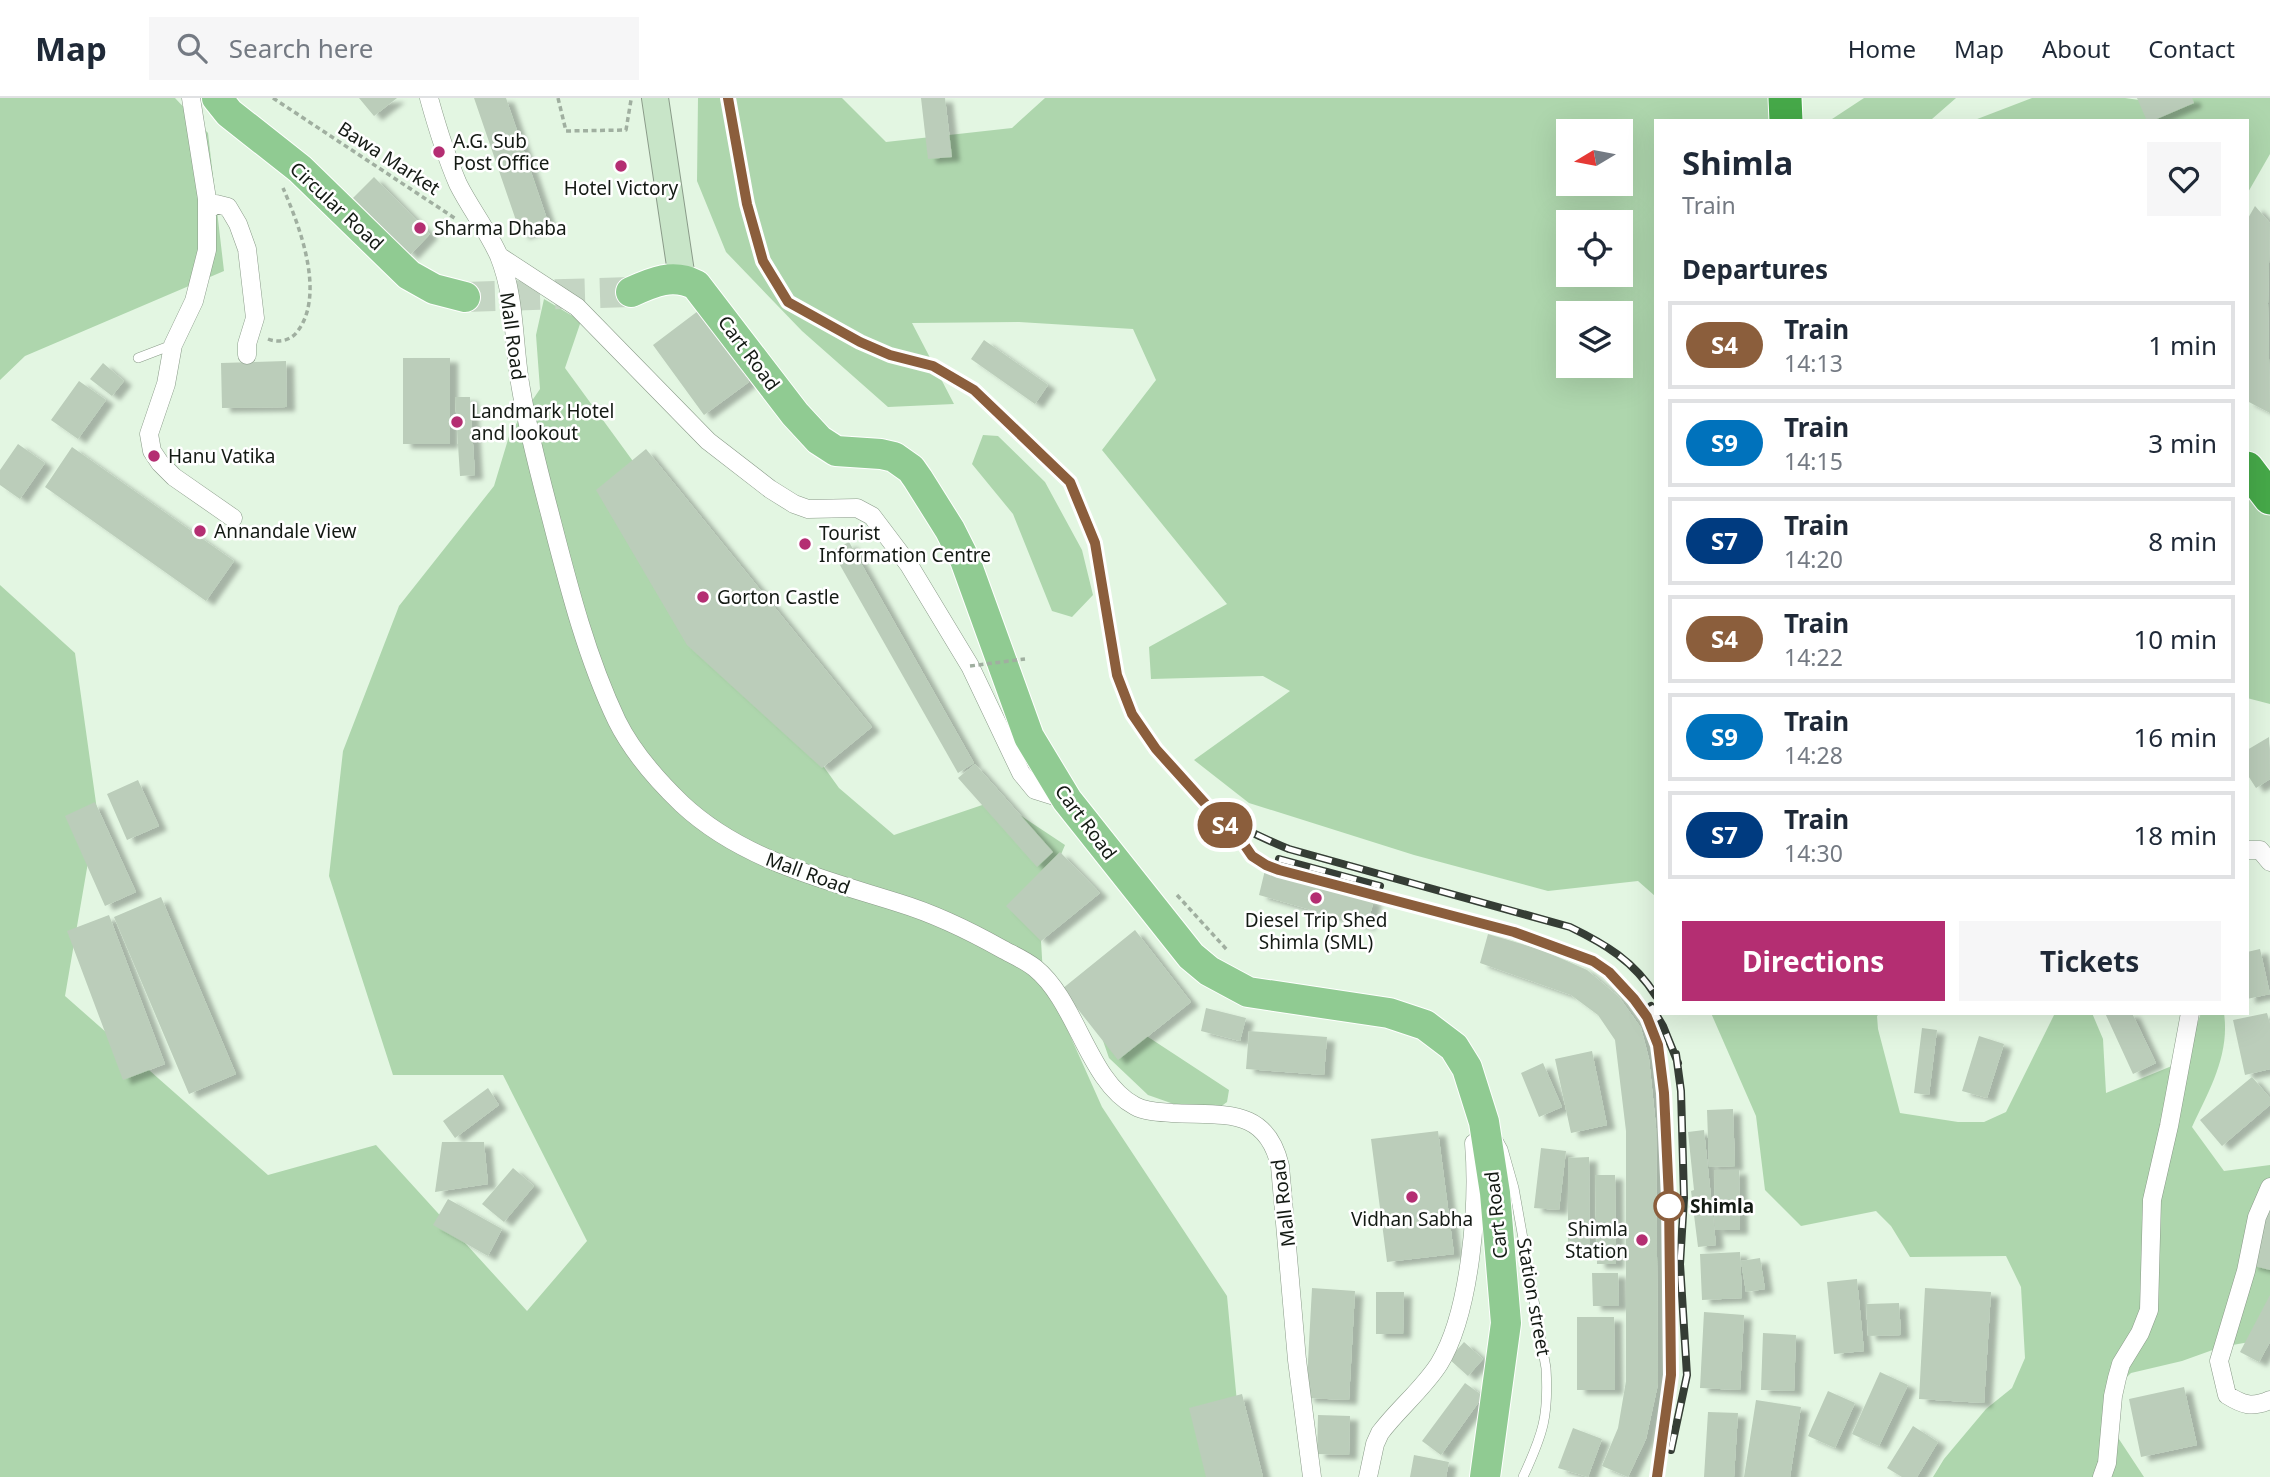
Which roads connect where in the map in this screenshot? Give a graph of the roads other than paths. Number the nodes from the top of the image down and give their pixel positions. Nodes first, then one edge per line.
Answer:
1 (191, 98) edge
2 (217, 98) edge
3 (429, 98) edge
4 (655, 98) edge
5 (1785, 98) edge
6 (1786, 119) edge
7 (207, 211) junction
8 (494, 248) junction
9 (682, 279) junction
10 (631, 292) tunnel mouth
11 (465, 297) tunnel mouth
12 (173, 345) junction
13 (247, 355) dead end
14 (138, 358) dead end
15 (2249, 471) edge
16 (2270, 498) edge
17 (233, 518) dead end
18 (1067, 800) junction
19 (2249, 850) edge
20 (2270, 863) edge
21 (2190, 1015) edge
22 (1454, 1047) junction
23 (1484, 1122) junction
24 (2270, 1187) edge
25 (2270, 1400) edge
26 (1312, 1477) edge
27 (1368, 1477) edge
28 (1485, 1477) edge
29 (1523, 1477) edge
30 (2102, 1477) edge

1 - 7 street
2 - 11 main road, Circular Road
3 - 8 street, Mall Road
4 - 9 main road
5 - 6 highway
7 - 12 street
7 - 13 street
8 - 18 street
8 - 26 street, Mall Road
9 - 10 main road
9 - 18 main road, Cart Road
12 - 14 lane
12 - 17 street
15 - 16 highway
18 - 22 main road, Cart Road
19 - 20 street
21 - 30 street
22 - 23 main road, Cart Road
22 - 27 street
23 - 28 main road, Cart Road
23 - 29 lane, Station street
24 - 25 street

